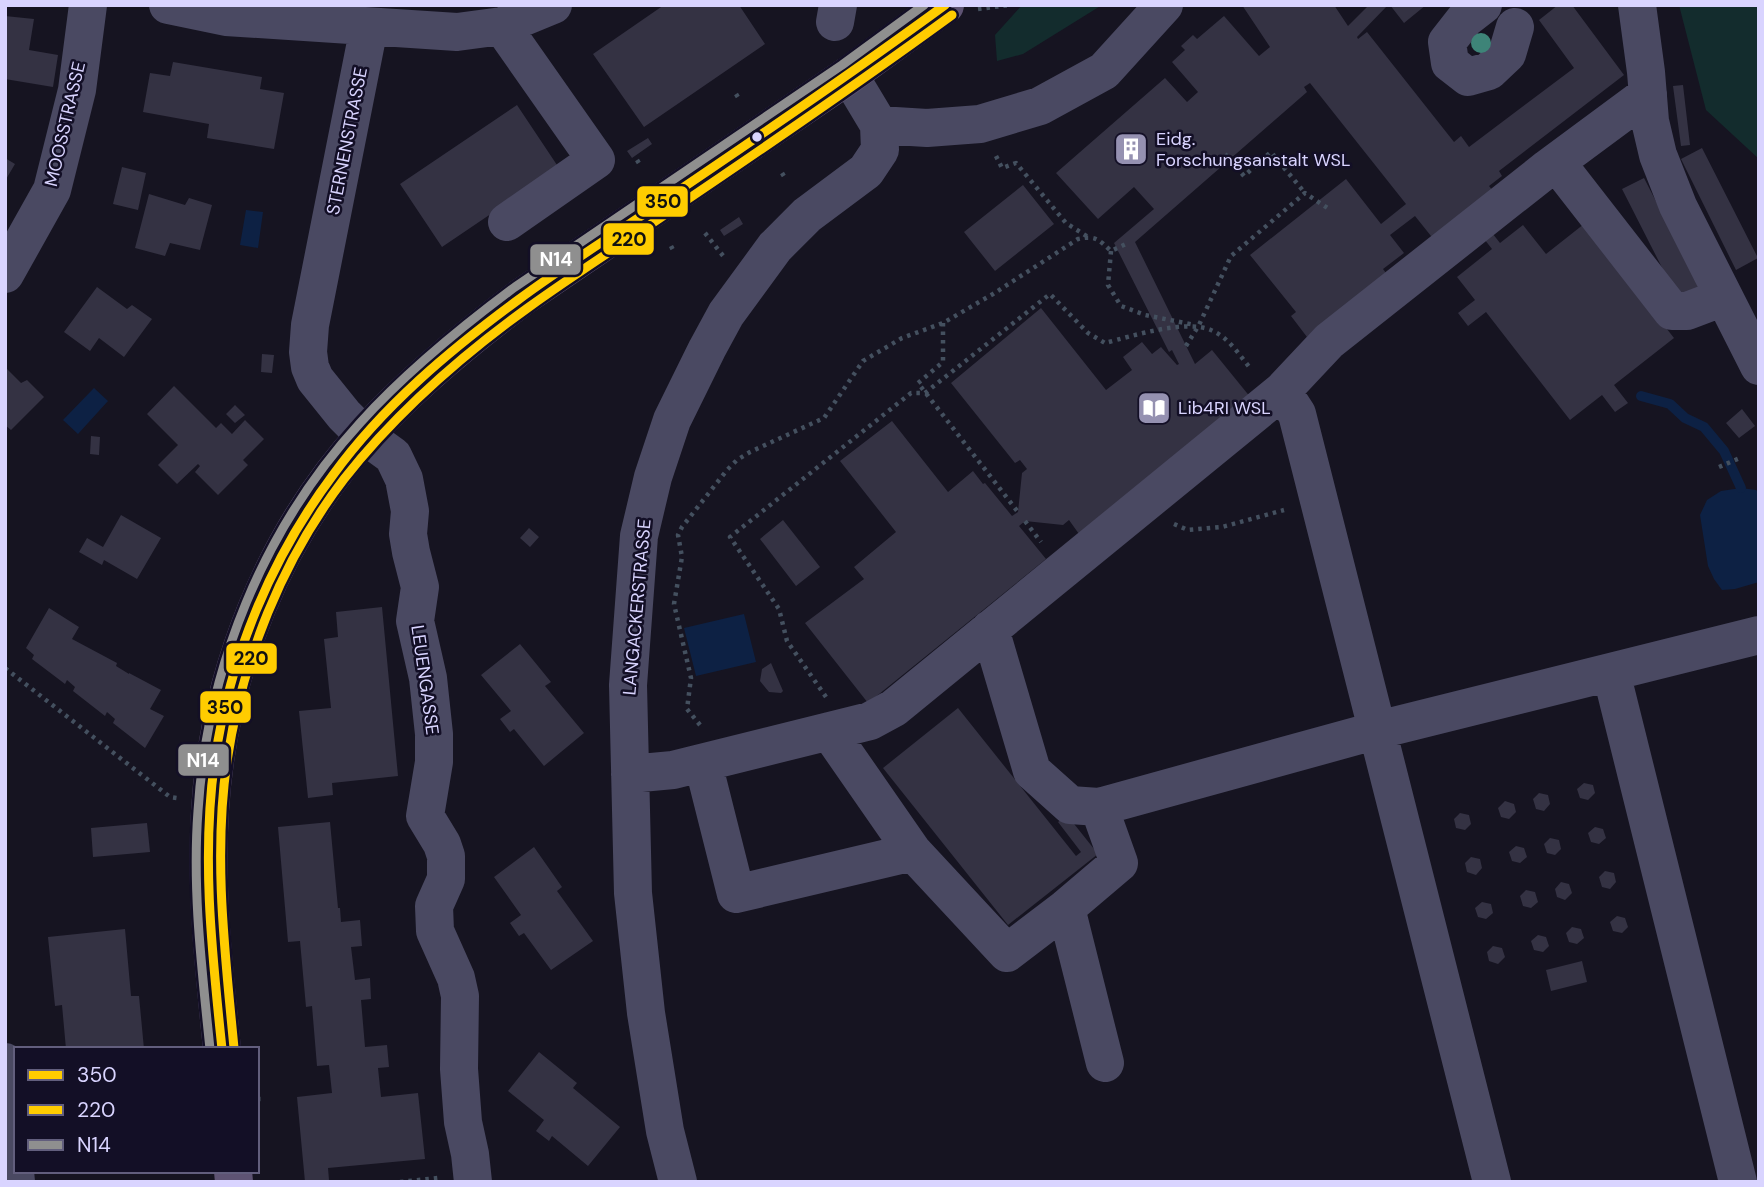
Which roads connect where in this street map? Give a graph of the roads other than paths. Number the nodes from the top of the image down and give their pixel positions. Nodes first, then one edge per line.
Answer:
1 (88, 5) edge
2 (168, 5) edge
3 (553, 5) edge
4 (946, 5) edge
5 (1164, 5) edge
6 (1483, 5) edge
7 (1637, 5) edge
8 (502, 26) junction
9 (369, 27) junction
10 (1515, 27) dead end
11 (849, 75) junction
12 (1648, 94) junction
13 (879, 125) junction
14 (1556, 162) junction
15 (506, 222) dead end
16 (5, 274) edge
17 (1724, 298) junction
18 (1759, 366) edge
19 (1278, 394) junction
20 (364, 435) junction
21 (990, 629) junction
22 (1759, 635) edge
23 (1611, 672) junction
24 (838, 729) junction
25 (1378, 730) junction
26 (715, 759) junction
27 (630, 774) junction
28 (1099, 807) junction
29 (913, 852) junction
30 (1066, 908) junction
31 (222, 1047) edge
32 (5, 1062) edge
33 (1105, 1063) dead end
34 (14, 1160) edge
35 (471, 1168) edge
36 (678, 1182) edge
37 (1492, 1182) edge
38 (1738, 1182) edge

1 - 16 street, MOOSSTRASSE
2 - 9 street
3 - 8 street
4 - 11 main road
5 - 13 street
6 - 10 street
7 - 12 street
8 - 9 street
8 - 15 street
9 - 20 street, STERNENSTRASSE
11 - 13 street
11 - 20 main road
12 - 14 street
12 - 17 street
13 - 27 street, LANGACKERSTRASSE
14 - 17 street
14 - 19 street
17 - 18 street
19 - 21 street
19 - 25 street
20 - 31 main road
20 - 35 street, LEUENGASSE
21 - 24 street
21 - 28 street
22 - 23 street
23 - 25 street
23 - 38 street
24 - 26 street
24 - 29 street
25 - 28 street
25 - 37 street
26 - 27 street
26 - 29 street
27 - 36 street, LANGACKERSTRASSE
28 - 30 street
29 - 30 street
30 - 33 street
32 - 34 street

